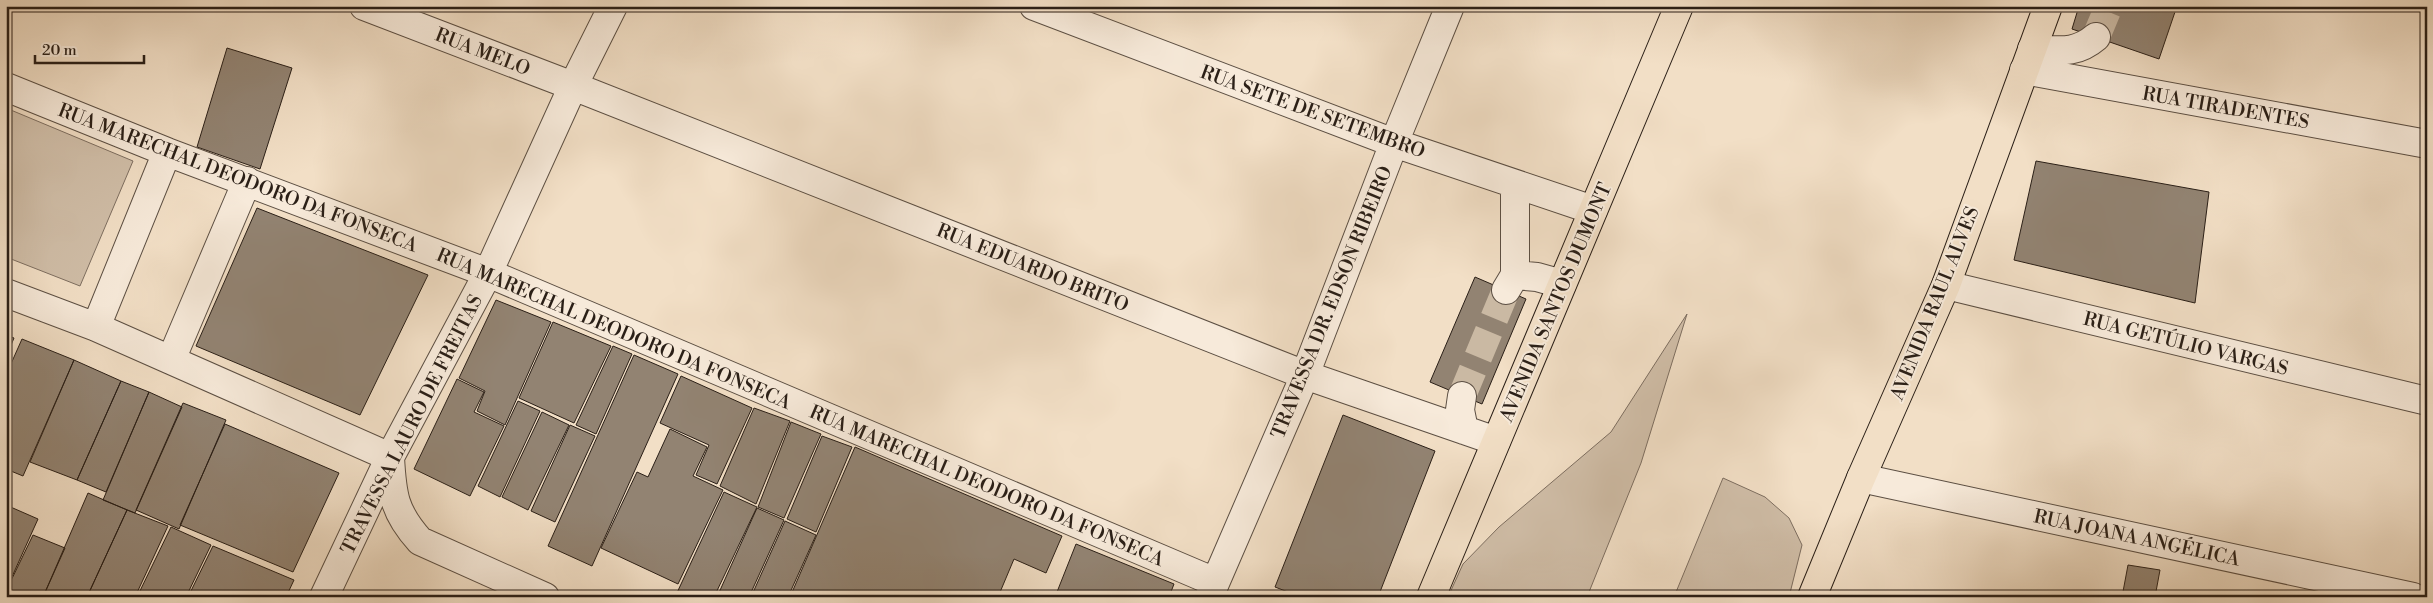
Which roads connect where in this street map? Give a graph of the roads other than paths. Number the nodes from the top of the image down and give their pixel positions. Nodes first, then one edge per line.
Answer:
1 (364, 6) edge
2 (613, 6) edge
3 (1034, 6) edge
4 (1450, 6) edge
5 (1679, 6) edge
6 (2048, 6) edge
7 (2096, 37) tunnel mouth
8 (2028, 59) junction
9 (574, 86) junction
10 (6, 87) edge
11 (1394, 143) junction
12 (2427, 144) edge
13 (167, 152) junction
14 (247, 182) junction
15 (1515, 184) junction
16 (1593, 210) junction
17 (488, 273) junction
18 (1562, 284) junction
19 (1946, 284) junction
20 (6, 293) edge
21 (96, 327) junction
22 (171, 360) junction
23 (1305, 375) junction
24 (1462, 396) tunnel mouth
25 (2427, 401) edge
26 (1464, 430) junction
27 (1496, 441) junction
28 (390, 457) junction
29 (1861, 478) junction
30 (1212, 589) edge
31 (324, 597) edge
32 (545, 597) edge
33 (1431, 597) edge
34 (1812, 597) edge
35 (2413, 597) edge

1 - 9 street, RUA MELO
2 - 9 street, TRAVESSA LAURO DE FREITAS
3 - 11 street, RUA SETE DE SETEMBRO
4 - 11 street, TRAVESSA DR. EDSON RIBEIRO
5 - 16 main road, AVENIDA SANTOS DUMONT
6 - 8 main road, AVENIDA RAUL ALVES
7 - 8 street
8 - 12 street, RUA TIRADENTES
8 - 19 main road, AVENIDA RAUL ALVES
9 - 17 street, TRAVESSA LAURO DE FREITAS
9 - 23 street, RUA EDUARDO BRITO
10 - 13 street, RUA MARECHAL DEODORO DA FONSECA
11 - 15 street, RUA SETE DE SETEMBRO
11 - 23 street, TRAVESSA DR. EDSON RIBEIRO
13 - 14 street, RUA MARECHAL DEODORO DA FONSECA
13 - 21 street
14 - 17 street, RUA MARECHAL DEODORO DA FONSECA
14 - 22 street
15 - 16 street, RUA SETE DE SETEMBRO
15 - 18 street
16 - 18 main road, AVENIDA SANTOS DUMONT
17 - 28 street, TRAVESSA LAURO DE FREITAS
17 - 30 street, RUA MARECHAL DEODORO DA FONSECA
18 - 27 main road, AVENIDA SANTOS DUMONT
19 - 25 street, RUA GETÚLIO VARGAS
19 - 29 main road, AVENIDA RAUL ALVES
20 - 21 street
21 - 22 street
22 - 28 street
23 - 26 street, RUA EDUARDO BRITO
23 - 30 street, TRAVESSA DR. EDSON RIBEIRO
24 - 26 street
26 - 27 street, RUA EDUARDO BRITO
27 - 33 main road, AVENIDA SANTOS DUMONT
28 - 31 street, TRAVESSA LAURO DE FREITAS
28 - 32 street
29 - 34 main road, AVENIDA RAUL ALVES
29 - 35 street, RUA JOANA ANGÉLICA

